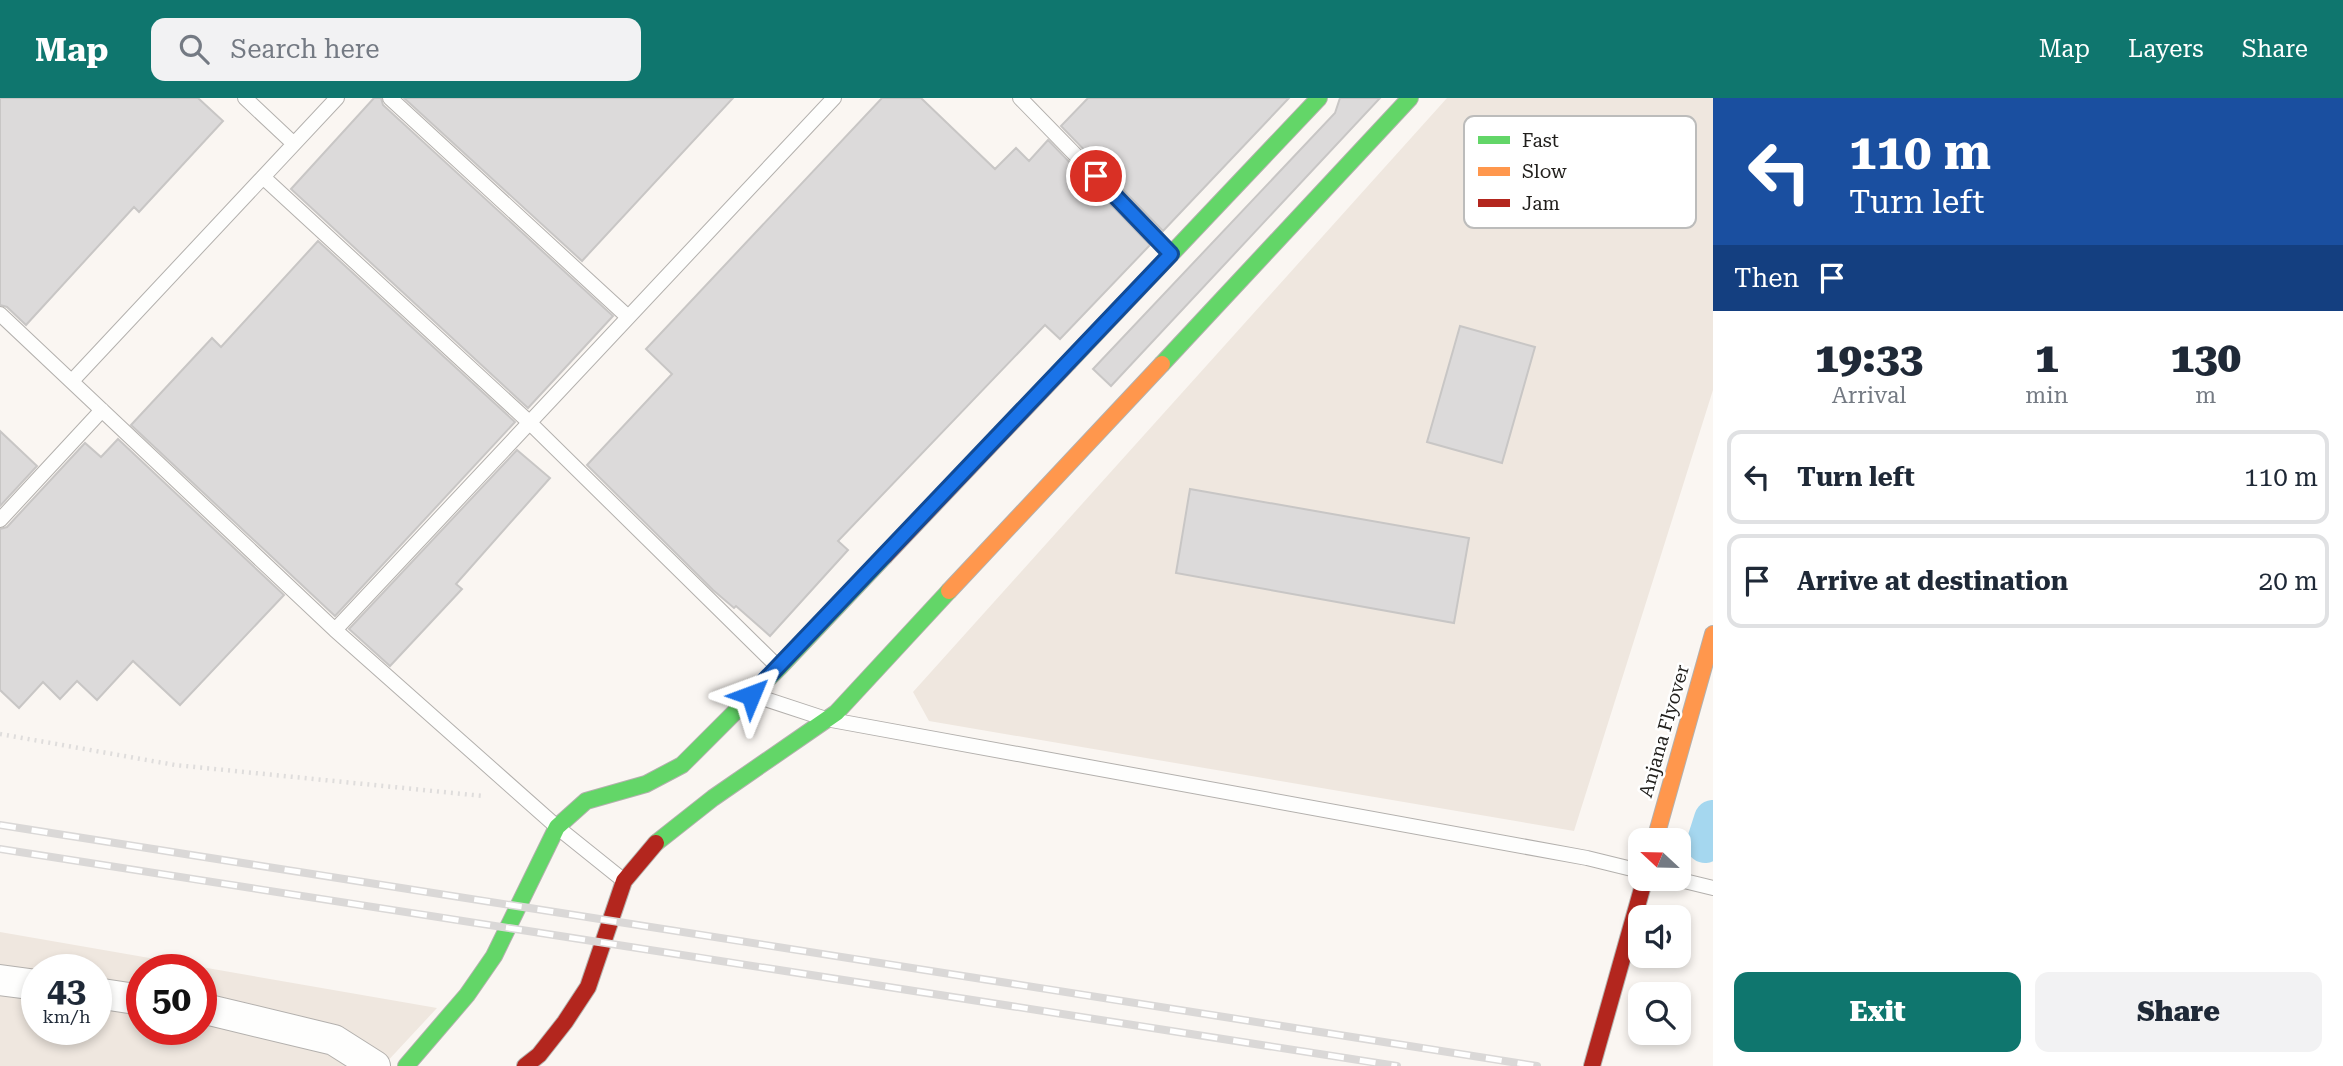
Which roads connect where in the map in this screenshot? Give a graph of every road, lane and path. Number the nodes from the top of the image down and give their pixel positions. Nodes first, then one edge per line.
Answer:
1 (245, 98) edge
2 (337, 98) edge
3 (390, 98) edge
4 (834, 98) edge
5 (1020, 98) edge
6 (1319, 98) edge
7 (1410, 98) edge
8 (294, 144) junction
9 (263, 177) junction
10 (1171, 254) junction
11 (0, 314) edge
12 (628, 317) junction
13 (72, 381) junction
14 (102, 410) junction
15 (530, 423) junction
16 (0, 520) edge
17 (335, 630) junction
18 (1713, 634) edge
19 (779, 668) junction
20 (751, 695) junction
21 (826, 719) junction
22 (0, 734) edge
23 (529, 800) junction
24 (557, 827) junction
25 (1658, 828) edge
26 (1628, 868) edge
27 (624, 881) junction
28 (1691, 883) edge
29 (1713, 888) edge
30 (1640, 891) edge
31 (0, 980) edge
32 (21, 983) edge
33 (217, 1012) edge
34 (565, 1021) junction
35 (565, 1044) dead end
36 (375, 1066) edge
37 (406, 1066) edge
38 (525, 1066) edge
39 (1592, 1066) edge

1 - 8 lane
2 - 8 lane
3 - 12 lane
4 - 12 lane
5 - 10 lane
6 - 10 main road
7 - 21 main road
8 - 9 lane
9 - 13 lane
9 - 15 lane
10 - 19 main road
11 - 13 lane
12 - 15 lane
13 - 14 lane
14 - 16 lane
14 - 17 lane
15 - 17 lane
15 - 19 lane
17 - 23 lane
18 - 25 main road, Anjana Flyover
19 - 20 main road
20 - 21 lane
20 - 24 main road
21 - 26 lane
21 - 27 main road
22 - 23 path
23 - 24 lane
24 - 27 lane
24 - 37 main road
27 - 34 main road
28 - 29 lane
30 - 39 main road
31 - 32 street
33 - 36 street
34 - 35 main road
34 - 38 main road

